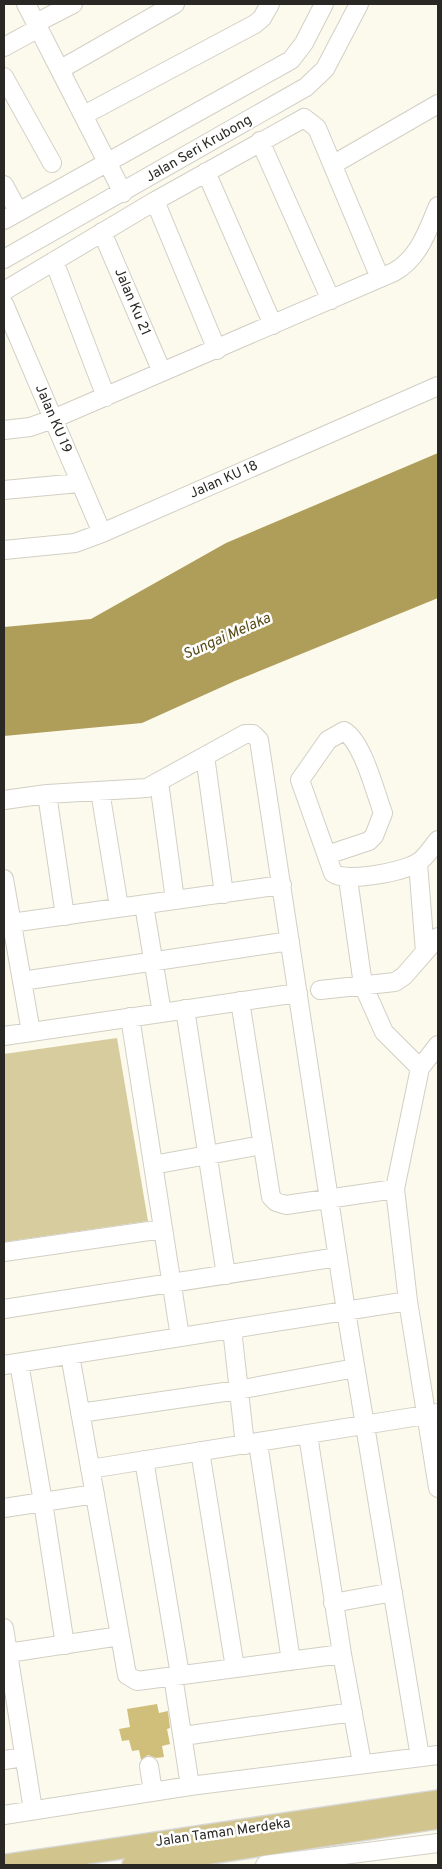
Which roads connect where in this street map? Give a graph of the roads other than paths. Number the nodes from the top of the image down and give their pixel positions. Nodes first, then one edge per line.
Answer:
1 (26, 4) edge
2 (73, 4) edge
3 (175, 4) edge
4 (270, 4) edge
5 (324, 4) edge
6 (359, 4) edge
7 (38, 26) junction
8 (4, 47) edge
9 (61, 68) junction
10 (4, 77) edge
11 (438, 104) edge
12 (84, 115) junction
13 (260, 141) junction
14 (108, 162) junction
15 (52, 164) dead end
16 (334, 164) junction
17 (206, 172) junction
18 (4, 184) edge
19 (123, 193) junction
20 (155, 201) junction
21 (438, 206) edge
22 (11, 215) edge
23 (102, 232) junction
24 (4, 259) edge
25 (54, 261) junction
26 (380, 278) junction
27 (4, 291) edge
28 (331, 300) junction
29 (4, 304) edge
30 (273, 325) junction
31 (217, 350) junction
32 (162, 372) junction
33 (438, 386) edge
34 (106, 397) junction
35 (53, 419) junction
36 (4, 430) edge
37 (79, 483) junction
38 (4, 490) edge
39 (102, 533) junction
40 (4, 550) edge
41 (205, 756) junction
42 (159, 782) junction
43 (100, 792) junction
44 (48, 794) junction
45 (4, 800) edge
46 (438, 840) edge
47 (327, 855) junction
48 (418, 863) junction
49 (4, 879) edge
50 (348, 879) junction
51 (282, 885) junction
52 (224, 894) junction
53 (175, 900) junction
54 (144, 904) junction
55 (120, 908) junction
56 (65, 916) junction
57 (11, 923) junction
58 (438, 937) edge
59 (290, 941) junction
60 (426, 952) junction
61 (154, 963) junction
62 (22, 981) junction
63 (363, 985) junction
64 (320, 990) dead end
65 (298, 993) junction
66 (240, 1001) junction
67 (185, 1009) junction
68 (162, 1013) junction
69 (130, 1017) junction
70 (31, 1032) junction
71 (4, 1036) edge
72 (438, 1045) edge
73 (420, 1068) junction
74 (262, 1145) junction
75 (208, 1155) junction
76 (153, 1165) junction
77 (395, 1189) junction
78 (329, 1199) junction
79 (163, 1229) junction
80 (4, 1252) edge
81 (338, 1257) junction
82 (226, 1276) junction
83 (172, 1284) junction
84 (408, 1301) junction
85 (4, 1309) edge
86 (346, 1311) junction
87 (232, 1329) junction
88 (180, 1337) junction
89 (70, 1354) junction
90 (12, 1364) edge
91 (356, 1368) junction
92 (238, 1390) junction
93 (80, 1414) junction
94 (432, 1414) edge
95 (365, 1426) junction
96 (308, 1435) junction
97 (252, 1444) junction
98 (200, 1451) junction
99 (144, 1460) junction
100 (90, 1468) junction
101 (438, 1488) edge
102 (95, 1494) junction
103 (44, 1502) junction
104 (4, 1508) edge
105 (393, 1592) junction
106 (333, 1603) junction
107 (120, 1636) junction
108 (5, 1643) edge
109 (65, 1644) junction
110 (342, 1654) junction
111 (291, 1661) junction
112 (235, 1668) junction
113 (177, 1676) junction
114 (9, 1698) edge
115 (353, 1712) junction
116 (183, 1736) junction
117 (438, 1755) edge
118 (420, 1756) junction
119 (24, 1757) junction
120 (4, 1760) edge
121 (362, 1763) junction
122 (149, 1766) dead end
123 (190, 1786) junction
124 (152, 1792) junction
125 (438, 1802) edge
126 (32, 1810) junction
127 (4, 1815) edge
128 (438, 1818) edge
129 (438, 1843) edge
130 (329, 1861) edge
131 (181, 1862) edge
132 (7, 1865) edge
133 (133, 1865) edge
134 (273, 1865) edge

1 - 7 street
2 - 7 street
3 - 9 street
4 - 12 street
5 - 14 street
6 - 19 street, Jalan Seri Krubong
7 - 8 street
7 - 9 street
9 - 12 street
10 - 15 street
11 - 16 street
12 - 14 street
13 - 16 street
13 - 17 street
13 - 28 street
14 - 19 street
14 - 22 street
16 - 26 street
17 - 20 street
17 - 30 street
18 - 22 street
19 - 24 street, Jalan Seri Krubong
20 - 23 street
20 - 31 street
21 - 26 street
23 - 25 street
23 - 32 street, Jalan Ku 21
25 - 27 street
25 - 34 street
26 - 28 street
28 - 30 street
29 - 35 street, Jalan KU 19
30 - 31 street
31 - 32 street
32 - 34 street
33 - 39 street, Jalan KU 18
34 - 35 street
35 - 36 street
35 - 37 street, Jalan KU 19
37 - 38 street
37 - 39 street, Jalan KU 19
39 - 40 street, Jalan KU 18
41 - 42 street
41 - 51 street
41 - 52 street
42 - 43 street
42 - 53 street
43 - 44 street
43 - 55 street
44 - 45 street
44 - 56 street
46 - 48 street
47 - 47 street
47 - 50 street
48 - 50 street
48 - 60 street
49 - 57 street
50 - 63 street
51 - 52 street
51 - 59 street
52 - 53 street
53 - 54 street
54 - 55 street
54 - 61 street
55 - 56 street
56 - 57 street
57 - 62 street
58 - 60 street
59 - 61 street
59 - 65 street
60 - 63 street
61 - 62 street
61 - 68 street
62 - 70 street
63 - 64 street
63 - 73 street
65 - 66 street
65 - 78 street
66 - 67 street
66 - 74 street
67 - 68 street
67 - 75 street
68 - 69 street
69 - 70 street
69 - 76 street
70 - 71 street
72 - 73 street
73 - 77 street
74 - 75 street
74 - 78 street
75 - 76 street
75 - 82 street
76 - 79 street
77 - 78 street
77 - 84 street
78 - 81 street
79 - 80 street
79 - 83 street
81 - 82 street
81 - 86 street
82 - 83 street
83 - 85 street
83 - 88 street
84 - 86 street
84 - 94 street
86 - 87 street
86 - 91 street
87 - 88 street
87 - 92 street
88 - 89 street
89 - 90 street
89 - 93 street
90 - 103 street
91 - 92 street
91 - 95 street
92 - 93 street
92 - 97 street
93 - 100 street
94 - 95 street
94 - 101 street
95 - 96 street
95 - 105 street
96 - 97 street
96 - 106 street
97 - 98 street
97 - 111 street
98 - 99 street
98 - 112 street
99 - 100 street
99 - 113 street
100 - 102 street
102 - 103 street
102 - 107 street
103 - 104 street
103 - 109 street
105 - 106 street
105 - 118 street
106 - 110 street
107 - 109 street
107 - 113 street
108 - 109 street
108 - 114 street
110 - 111 street
110 - 115 street
111 - 112 street
112 - 113 street
113 - 116 street
114 - 119 street
115 - 116 street
115 - 121 street
116 - 123 street
117 - 118 street
118 - 121 street
119 - 120 street
119 - 126 street
121 - 123 street
122 - 124 street
123 - 124 street
124 - 126 street
125 - 132 main road, Jalan Taman Merdeka
126 - 127 street
128 - 131 main road, Jalan Taman Merdeka
129 - 130 street
130 - 134 street
131 - 133 main road, Jalan Taman Merdeka

